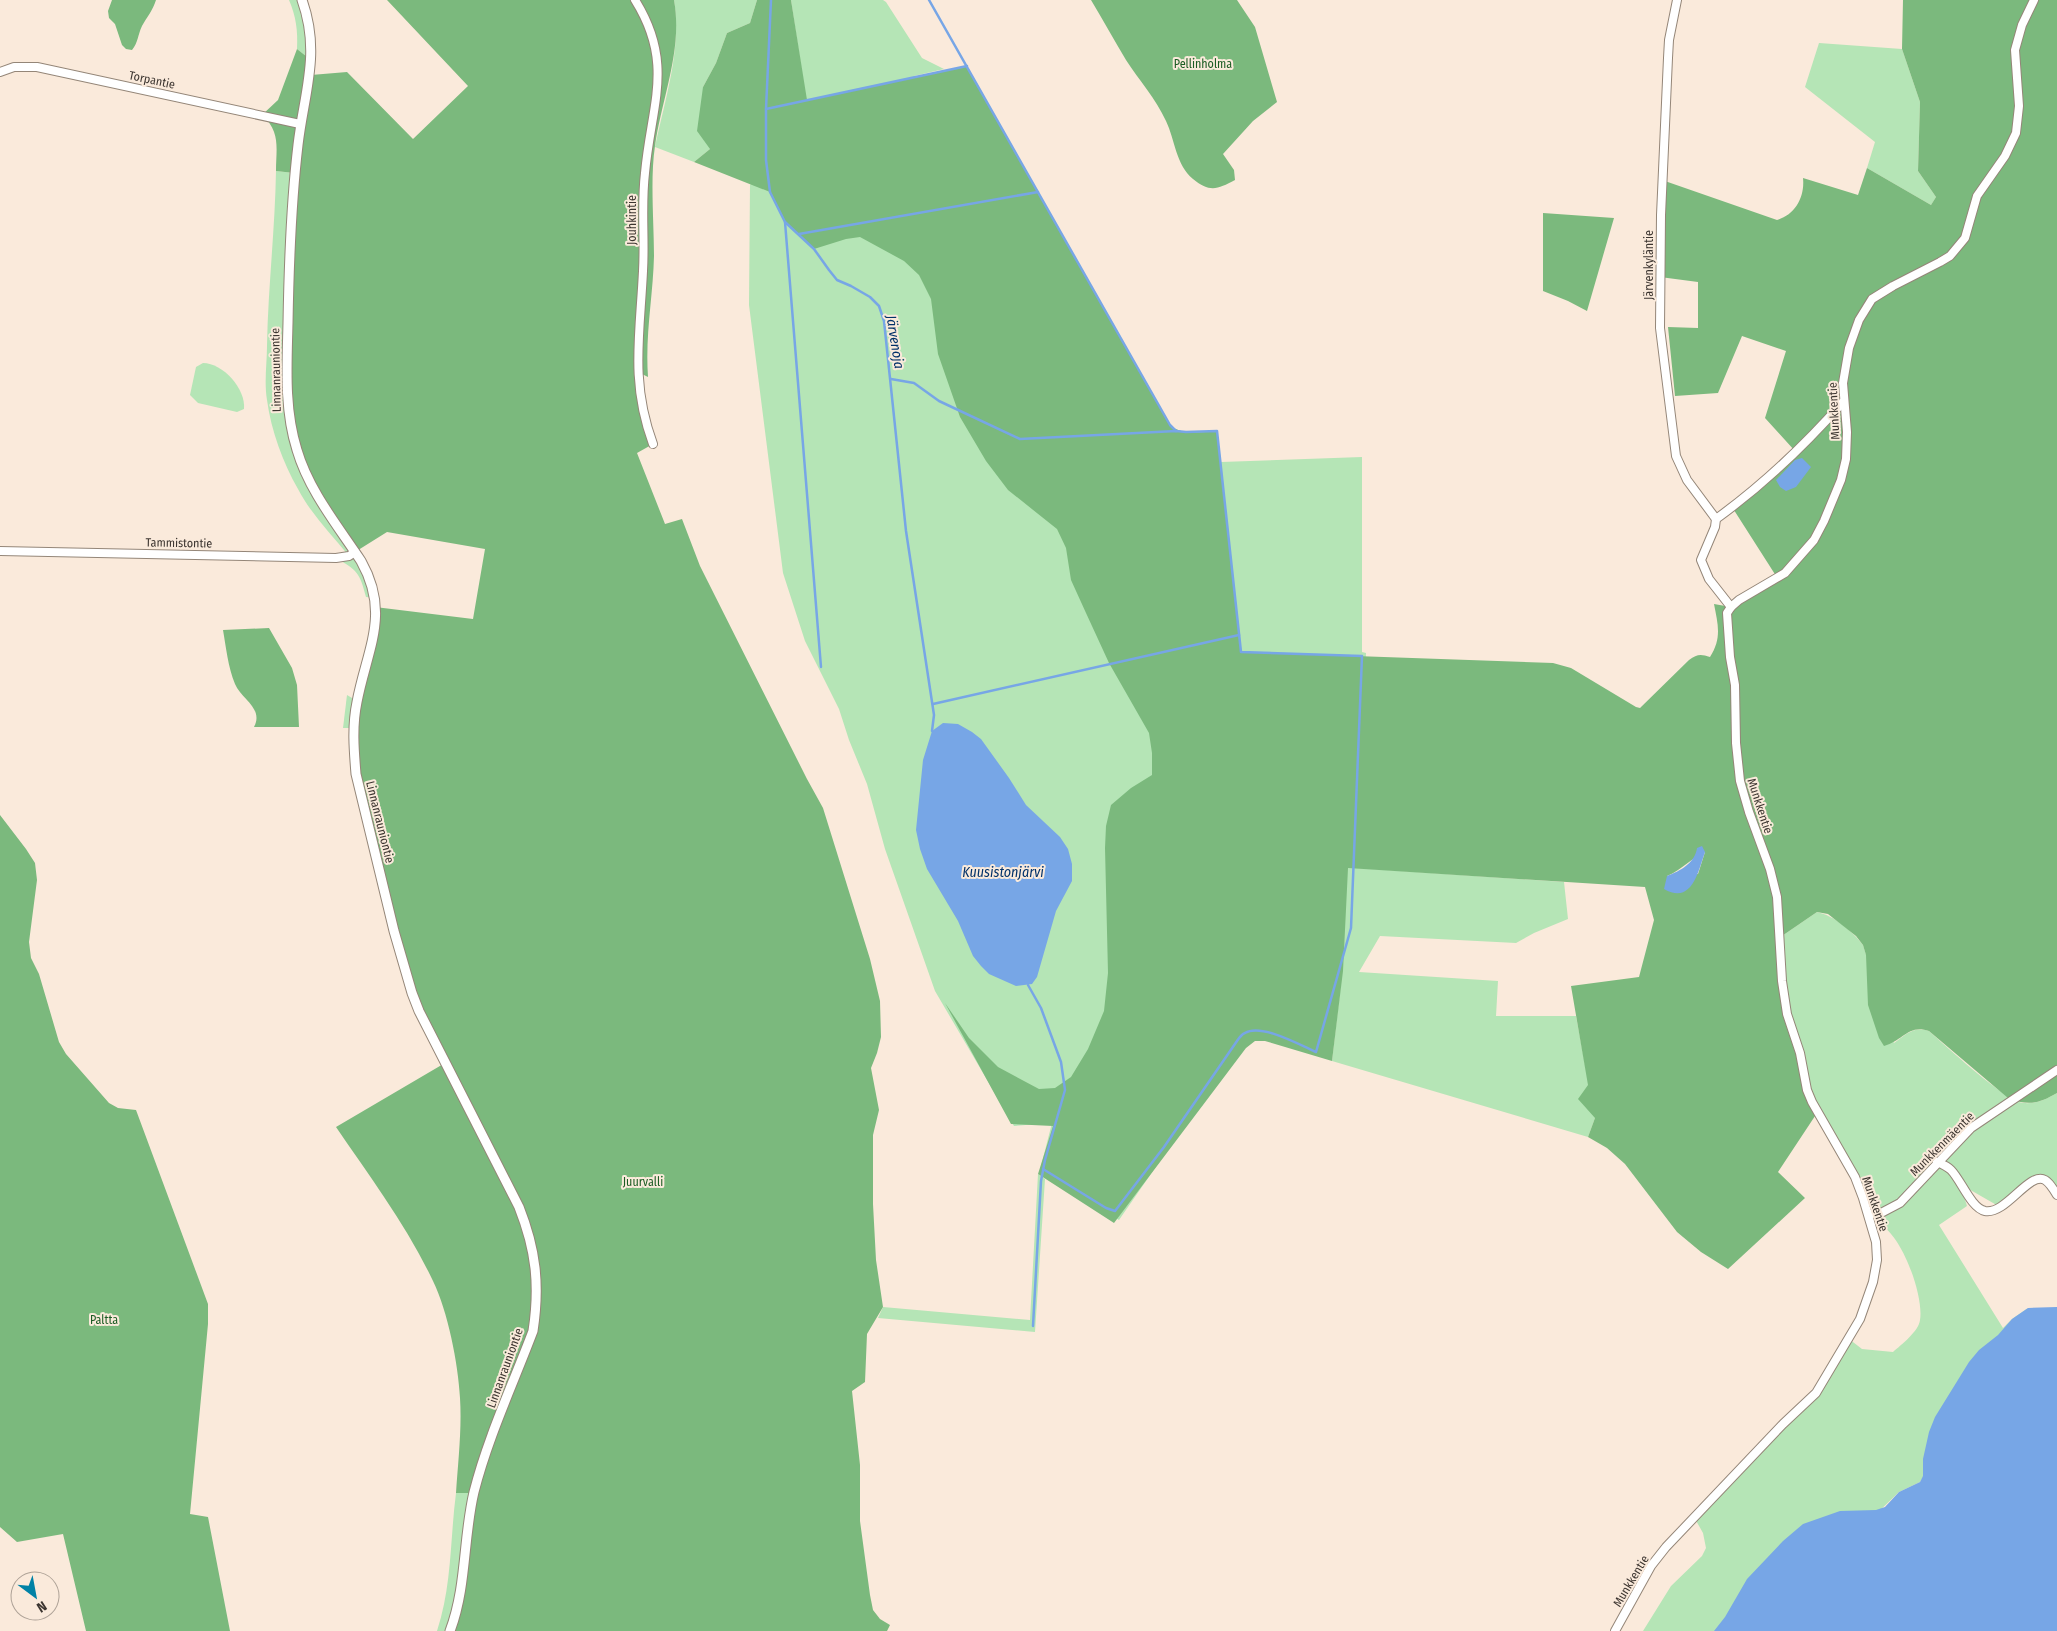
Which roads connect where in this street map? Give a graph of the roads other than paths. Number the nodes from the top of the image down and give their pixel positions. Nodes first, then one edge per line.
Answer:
1 (302, 0) edge
2 (635, 0) edge
3 (1677, 0) edge
4 (2034, 0) edge
5 (0, 72) edge
6 (300, 124) junction
7 (1843, 402) junction
8 (653, 444) dead end
9 (1716, 519) junction
10 (0, 551) edge
11 (355, 552) junction
12 (1731, 607) junction
13 (2057, 1070) edge
14 (1937, 1162) junction
15 (2057, 1195) edge
16 (1869, 1214) junction
17 (450, 1631) edge
18 (1615, 1631) edge

1 - 6 street, Linnanrauniontie
2 - 8 street, Jouhkintie
3 - 9 street, Järvenkyläntie
4 - 7 street, Munkkentie
5 - 6 street, Torpantie
6 - 11 street, Linnanrauniontie
7 - 9 street
7 - 12 street, Munkkentie
9 - 12 street
10 - 11 street, Tammistontie
11 - 17 street, Linnanrauniontie
12 - 16 street, Munkkentie
13 - 14 street, Munkkenmäentie
14 - 15 street
14 - 16 street, Munkkenmäentie
16 - 18 street, Munkkentie

